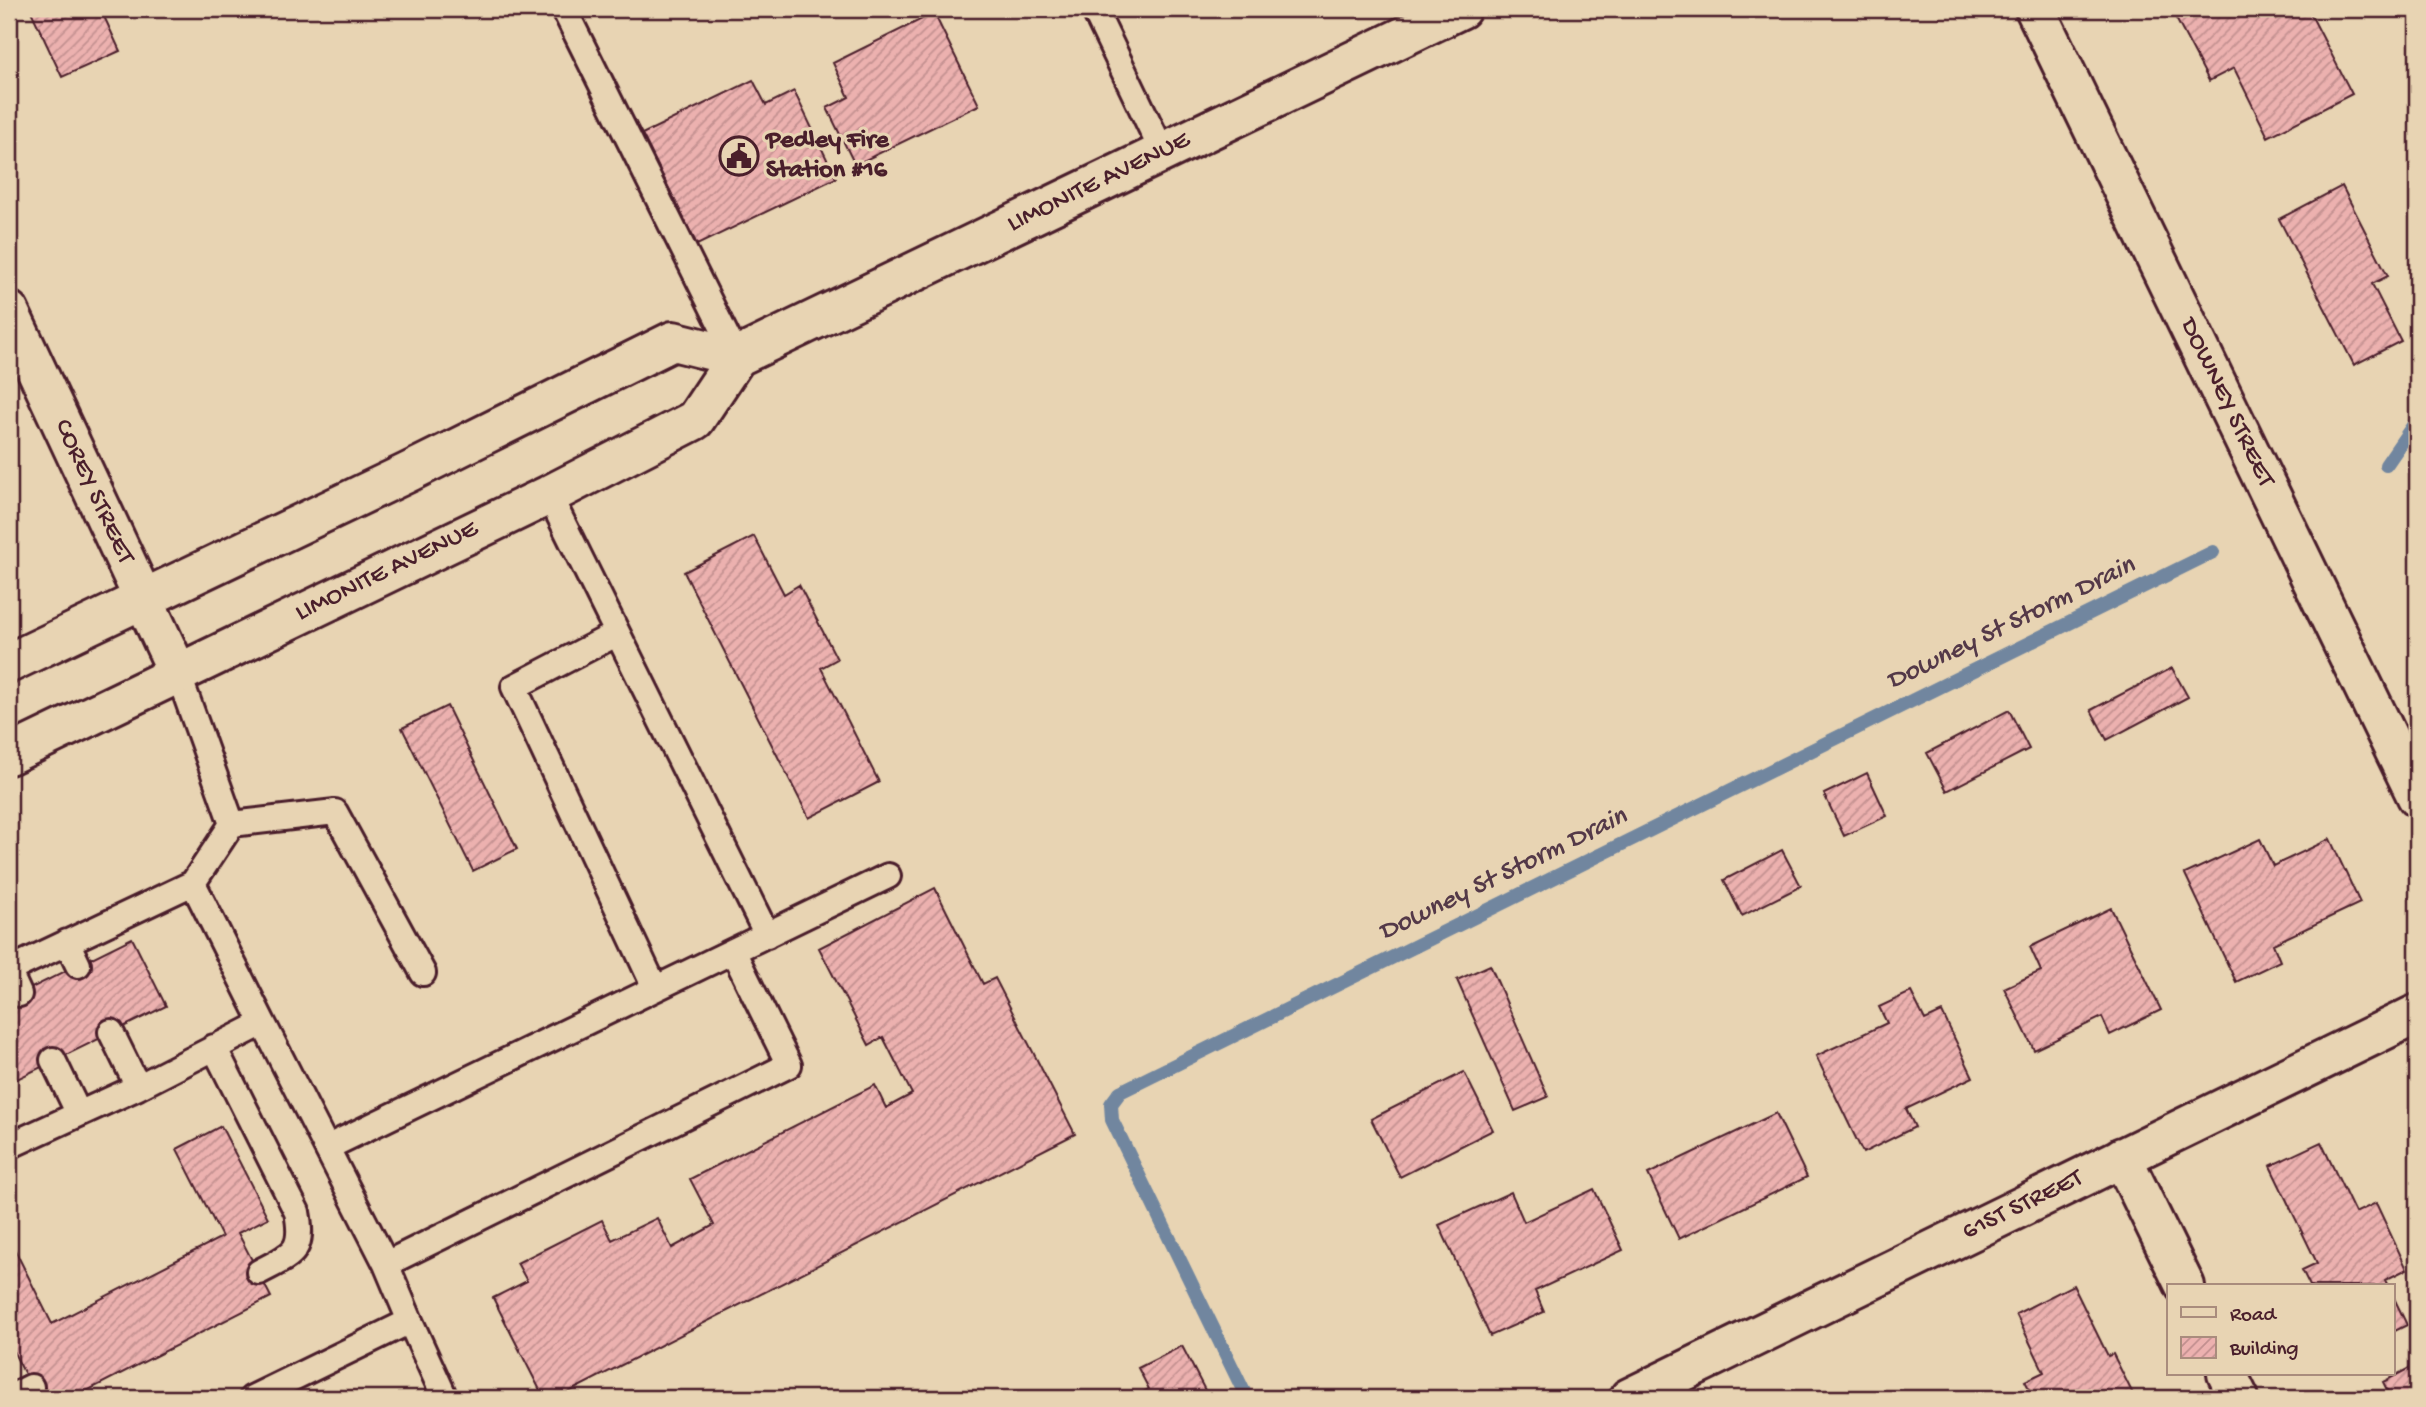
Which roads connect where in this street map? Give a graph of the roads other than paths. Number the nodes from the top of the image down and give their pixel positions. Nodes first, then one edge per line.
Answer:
1 (564, 9) edge
2 (1094, 9) edge
3 (1461, 9) edge
4 (2035, 9) edge
5 (1163, 153) junction
6 (9, 311) edge
7 (737, 357) junction
8 (549, 495) junction
9 (143, 598) junction
10 (616, 634) junction
11 (9, 663) edge
12 (178, 673) junction
13 (9, 755) edge
14 (2417, 797) edge
15 (232, 824) junction
16 (888, 876) dead end
17 (193, 883) junction
18 (767, 935) junction
19 (67, 942) junction
20 (733, 951) junction
21 (78, 965) dead end
22 (424, 973) dead end
23 (12, 979) edge
24 (655, 988) junction
25 (2417, 1014) edge
26 (262, 1023) junction
27 (111, 1032) dead end
28 (214, 1047) junction
29 (53, 1060) dead end
30 (138, 1087) junction
31 (79, 1114) junction
32 (11, 1139) edge
33 (328, 1147) junction
34 (2122, 1157) junction
35 (386, 1264) junction
36 (259, 1272) dead end
37 (2184, 1284) edge
38 (410, 1321) junction
39 (2228, 1376) edge
40 (31, 1387) dead end
41 (9, 1398) edge
42 (252, 1398) edge
43 (445, 1398) edge
44 (1629, 1398) edge
45 (2239, 1398) edge

1 - 7 lane
2 - 5 lane
3 - 5 main road, LIMONITE AVENUE
4 - 14 main road, DOWNEY STREET
5 - 7 main road, LIMONITE AVENUE
6 - 9 main road, COREY STREET
7 - 8 main road, LIMONITE AVENUE
7 - 9 main road
8 - 10 lane
8 - 12 main road, LIMONITE AVENUE
9 - 11 main road
9 - 12 main road, COREY STREET
10 - 18 lane
10 - 24 lane
12 - 13 main road, LIMONITE AVENUE
12 - 15 lane
15 - 17 lane
15 - 22 lane
16 - 18 lane
17 - 19 lane
17 - 26 lane
18 - 20 lane
19 - 21 lane
19 - 23 lane
20 - 24 lane
20 - 35 lane
24 - 33 lane
25 - 34 main road, 61ST STREET
26 - 28 lane
26 - 33 lane
27 - 30 lane
28 - 30 lane
28 - 36 lane
29 - 31 lane
30 - 31 lane
31 - 32 lane
33 - 35 lane
34 - 37 main road
34 - 44 main road, 61ST STREET
35 - 38 lane
38 - 42 lane
38 - 43 lane
39 - 45 main road
40 - 41 lane

